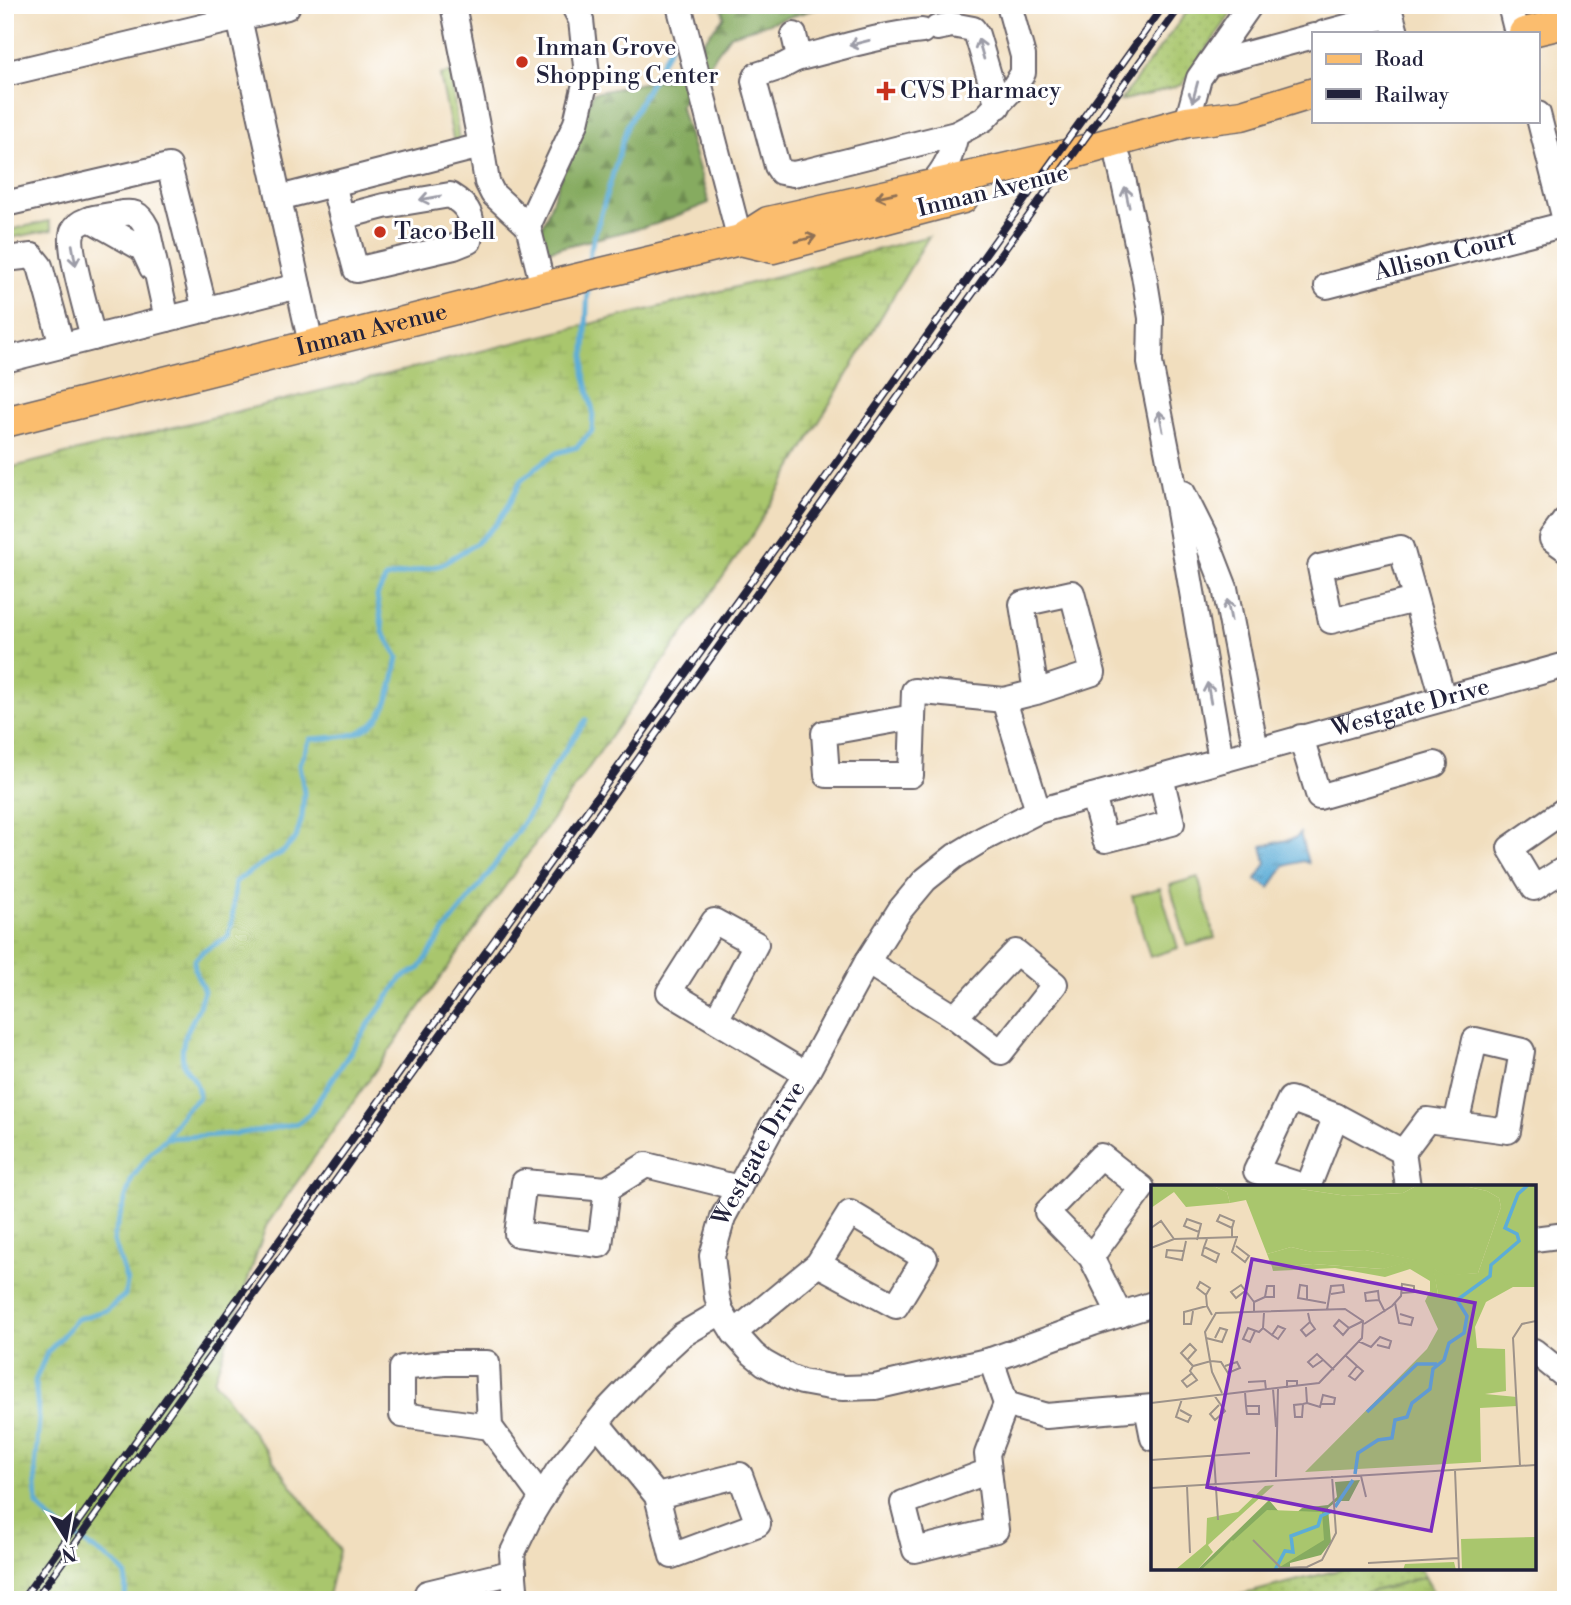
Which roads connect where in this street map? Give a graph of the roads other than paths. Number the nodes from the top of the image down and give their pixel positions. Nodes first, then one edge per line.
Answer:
1 (287, 5) edge
2 (453, 5) edge
3 (573, 5) edge
4 (679, 5) edge
5 (1009, 5) edge
6 (1250, 5) edge
7 (1510, 5) edge
8 (1392, 18) edge
9 (239, 19) junction
10 (1566, 23) edge
11 (1329, 32) edge
12 (1517, 32) edge
13 (1528, 32) edge
14 (1312, 37) edge
15 (1209, 64) junction
16 (5, 74) edge
17 (1312, 94) edge
18 (998, 106) junction
19 (1242, 115) junction
20 (1187, 122) junction
21 (1540, 122) edge
22 (956, 134) junction
23 (481, 146) junction
24 (1119, 160) junction
25 (989, 172) junction
26 (333, 184) junction
27 (931, 185) junction
28 (279, 198) junction
29 (5, 204) edge
30 (342, 217) junction
31 (1566, 224) edge
32 (528, 226) junction
33 (740, 240) junction
34 (5, 258) edge
35 (298, 286) junction
36 (543, 286) junction
37 (1327, 286) dead end
38 (205, 310) junction
39 (167, 319) junction
40 (93, 338) junction
41 (311, 344) junction
42 (62, 346) junction
43 (5, 360) edge
44 (5, 422) edge
45 (1171, 470) junction
46 (1566, 520) edge
47 (1566, 549) edge
48 (1415, 600) dead end
49 (1566, 665) edge
50 (1036, 692) dead end
51 (1443, 698) junction
52 (1004, 700) junction
53 (913, 717) dead end
54 (1301, 737) junction
55 (1256, 750) junction
56 (1221, 760) junction
57 (1435, 764) dead end
58 (1161, 777) junction
59 (1093, 796) junction
60 (1566, 809) edge
61 (1038, 811) junction
62 (1566, 869) edge
63 (867, 962) junction
64 (955, 1017) dead end
65 (716, 1020) dead end
66 (806, 1074) junction
67 (1336, 1116) junction
68 (1456, 1124) dead end
69 (1403, 1152) junction
70 (1301, 1185) edge
71 (1308, 1185) edge
72 (1408, 1185) edge
73 (739, 1188) junction
74 (607, 1189) dead end
75 (1566, 1235) edge
76 (1536, 1239) edge
77 (1091, 1257) dead end
78 (818, 1264) dead end
79 (1151, 1305) edge
80 (1119, 1315) junction
81 (728, 1323) junction
82 (1536, 1353) edge
83 (991, 1360) junction
84 (1566, 1377) edge
85 (1006, 1404) junction
86 (1150, 1407) edge
87 (597, 1423) junction
88 (490, 1427) dead end
89 (989, 1471) dead end
90 (657, 1496) dead end
91 (542, 1498) junction
92 (514, 1572) junction
93 (428, 1600) edge
94 (516, 1600) edge

1 - 9 street
2 - 23 street
3 - 32 street
4 - 33 street
5 - 18 street
6 - 15 street
7 - 12 street
8 - 11 street
9 - 16 street
9 - 28 street
10 - 13 main road
14 - 15 street
15 -> 20 street
17 - 19 main road, Inman Avenue
18 - 22 street
18 -> 22 street
19 - 20 main road, Inman Avenue
19 - 24 main road, Inman Avenue
20 - 25 main road, Inman Avenue
21 - 31 street
22 - 25 street
22 - 27 street
23 - 26 street
23 - 32 street
33 -> 24 main road, Inman Avenue
45 -> 24 street
25 - 27 main road, Inman Avenue
26 - 28 street
26 - 30 street
27 -> 33 main road, Inman Avenue
28 - 35 street
29 - 38 street
30 -> 30 street
31 - 37 street, Allison Court
32 - 36 street
33 - 36 main road, Inman Avenue
34 - 42 street
35 - 38 street
35 - 41 street
36 - 41 main road, Inman Avenue
38 - 39 street
39 - 40 street
39 -> 40 street
40 - 42 street
41 - 44 main road, Inman Avenue
42 - 43 street
55 -> 45 street
56 -> 45 street
46 - 47 street
48 - 51 street
49 - 51 street, Westgate Drive
50 - 52 street
51 - 54 street, Westgate Drive
52 - 53 street
52 - 61 street
54 - 55 street, Westgate Drive
54 - 57 street
55 - 56 street, Westgate Drive
56 - 58 street, Westgate Drive
58 - 59 street, Westgate Drive
58 - 59 street
59 - 61 street, Westgate Drive
60 - 62 street
61 - 63 street, Westgate Drive
63 - 64 street
63 - 66 street, Westgate Drive
65 - 66 street
66 - 73 street, Westgate Drive
67 - 69 street
67 - 70 street
67 - 71 street
68 - 69 street
69 - 72 street
73 - 74 street
73 - 81 street, Westgate Drive
75 - 76 street
77 - 80 street
78 - 81 street
79 - 80 street
80 - 83 street
81 - 83 street
81 - 87 street
82 - 84 street
83 - 85 street
85 - 86 street
85 - 89 street
87 - 90 street
87 - 91 street
88 - 91 street
91 - 92 street
92 - 93 street
92 - 94 street

